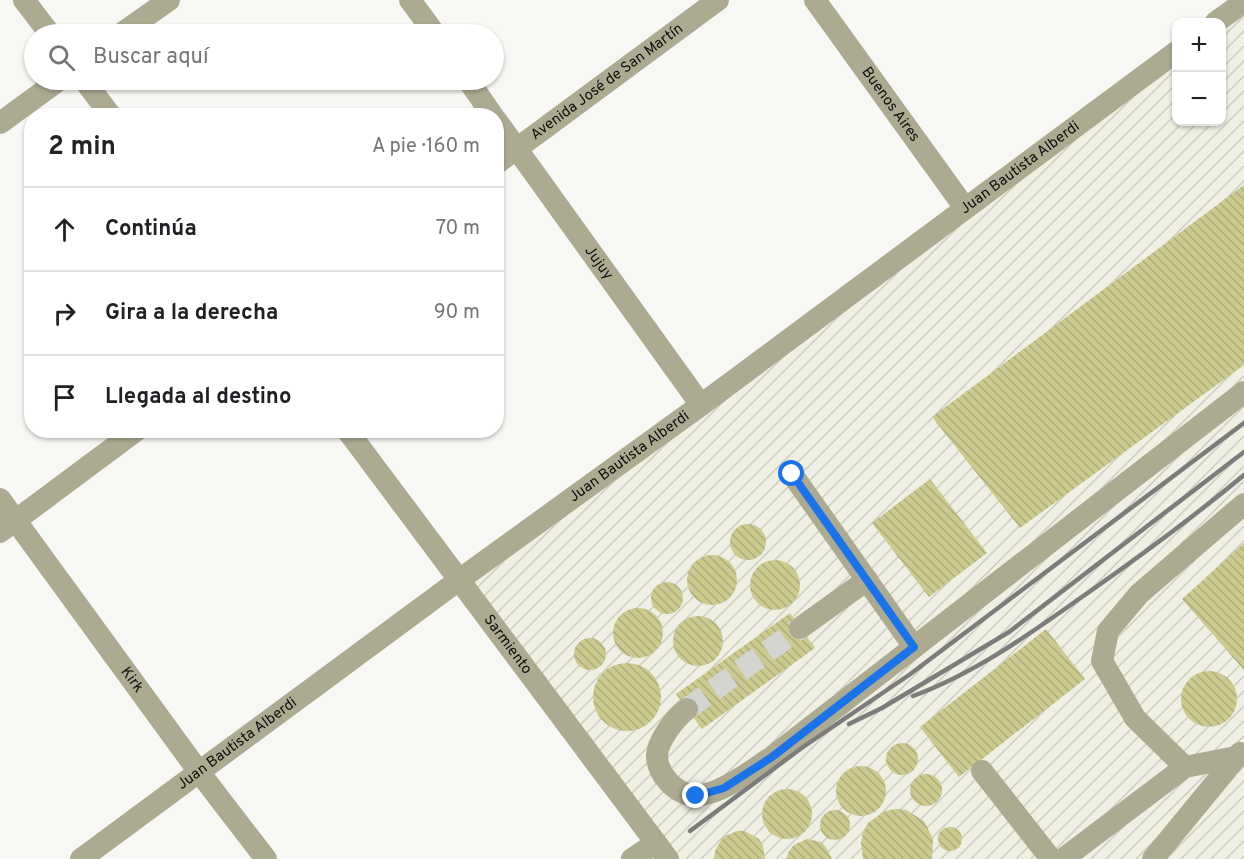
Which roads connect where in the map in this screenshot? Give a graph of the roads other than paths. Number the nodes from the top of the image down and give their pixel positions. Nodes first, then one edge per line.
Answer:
1 (24, 0) edge
2 (169, 0) edge
3 (410, 0) edge
4 (718, 0) edge
5 (816, 0) edge
6 (42, 24) edge
7 (135, 24) edge
8 (428, 24) edge
9 (1172, 55) edge
10 (45, 90) edge
11 (92, 90) edge
12 (475, 90) edge
13 (105, 108) edge
14 (487, 108) edge
15 (0, 123) edge
16 (504, 131) edge
17 (518, 149) junction
18 (504, 159) edge
19 (965, 208) junction
20 (1244, 392) edge
21 (701, 405) junction
22 (126, 438) edge
23 (353, 438) edge
24 (792, 474) dead end
25 (0, 499) edge
26 (1244, 504) edge
27 (8, 526) edge
28 (459, 580) junction
29 (867, 580) junction
30 (800, 628) tunnel mouth
31 (914, 647) junction
32 (687, 709) tunnel mouth
33 (1240, 753) edge
34 (1185, 767) junction
35 (982, 771) dead end
36 (199, 772) junction
37 (662, 851) edge
38 (81, 859) edge
39 (266, 859) edge
40 (633, 859) edge
41 (1051, 859) edge
42 (1063, 859) edge
43 (1153, 859) edge

1 - 6 street
2 - 7 street
3 - 8 street
4 - 17 street, Avenida José de San Martín
5 - 19 street, Buenos Aires
9 - 19 street, Juan Bautista Alberdi
10 - 15 street
11 - 13 street
12 - 14 street
16 - 17 street, Jujuy
17 - 18 street, Avenida José de San Martín
17 - 21 street, Jujuy
19 - 21 street, Juan Bautista Alberdi
20 - 31 street
21 - 28 street, Juan Bautista Alberdi
22 - 27 street
23 - 28 street, Sarmiento
24 - 29 street
25 - 27 street, Kirk
26 - 34 street
27 - 36 street, Kirk
28 - 36 street, Juan Bautista Alberdi
28 - 37 street, Sarmiento
29 - 30 street
29 - 31 street
31 - 32 street
33 - 34 street
33 - 43 street
34 - 42 street
35 - 41 street
36 - 38 street, Juan Bautista Alberdi
36 - 39 street, Kirk
37 - 40 street

